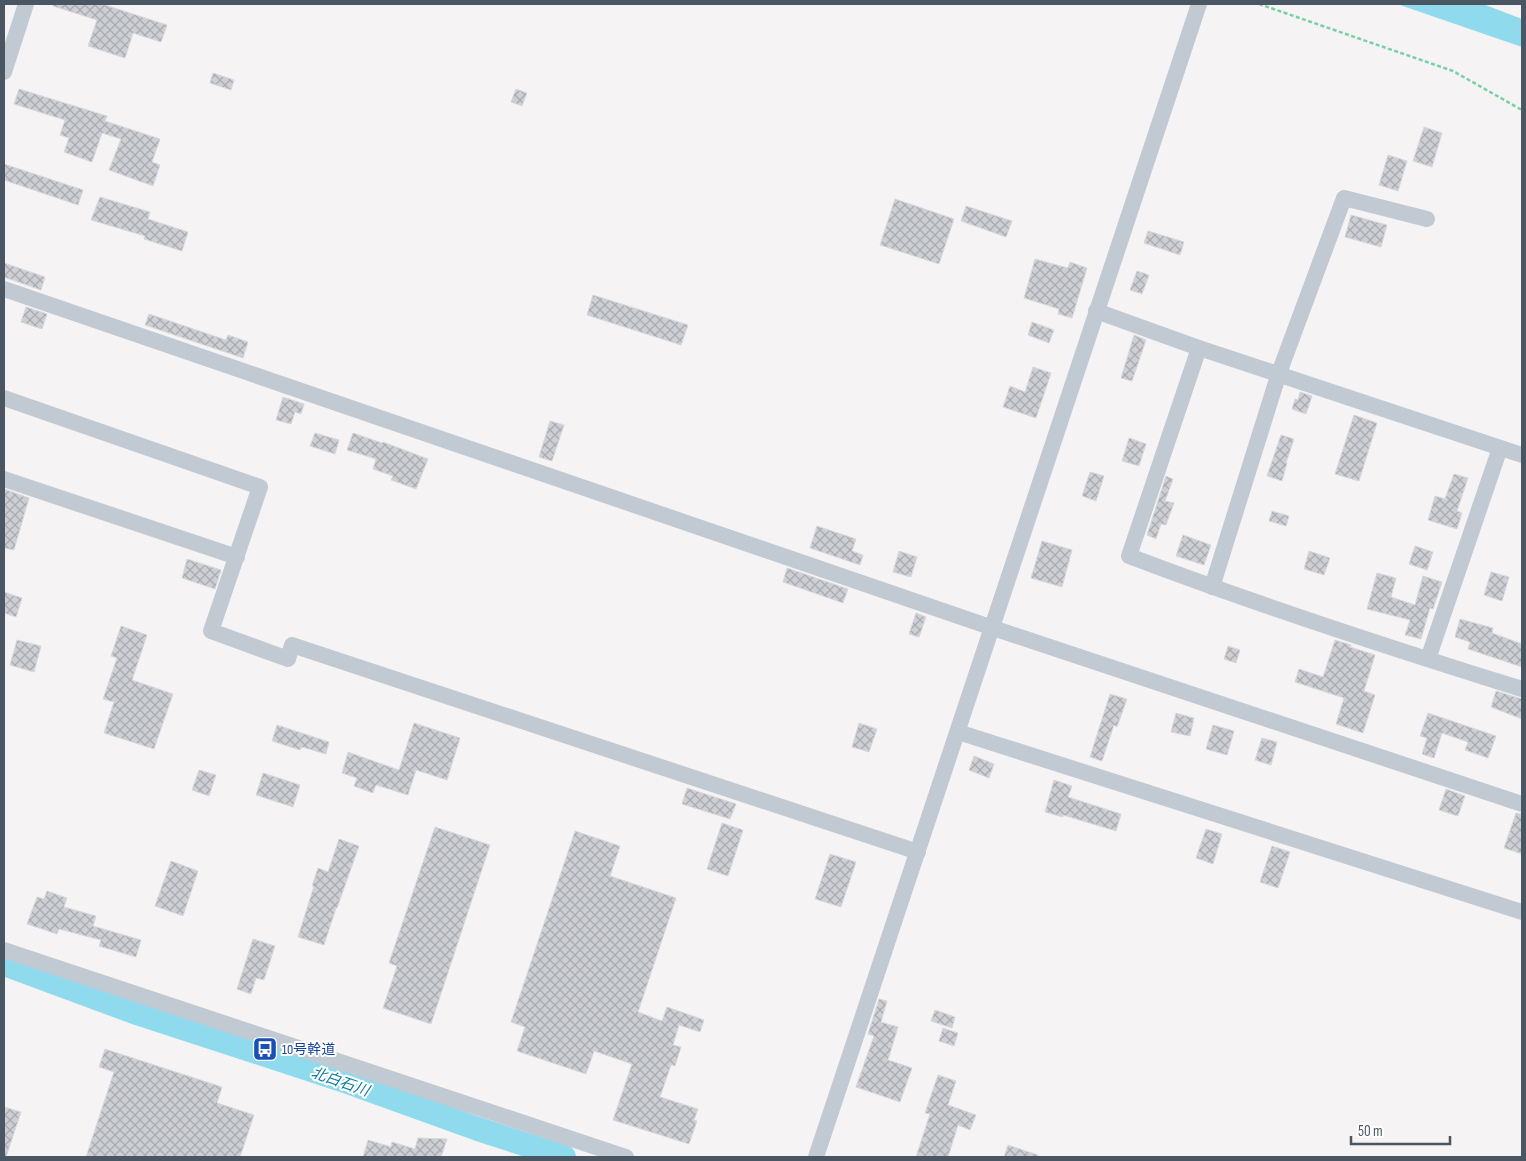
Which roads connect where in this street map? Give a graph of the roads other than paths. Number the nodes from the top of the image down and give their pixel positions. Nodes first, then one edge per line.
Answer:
1 (26, 4) edge
2 (1199, 4) edge
3 (4, 72) edge
4 (1427, 219) dead end
5 (4, 289) edge
6 (1096, 311) junction
7 (1199, 348) junction
8 (1279, 373) junction
9 (4, 398) edge
10 (1500, 448) junction
11 (1522, 455) edge
12 (4, 479) edge
13 (238, 557) junction
14 (1212, 587) junction
15 (993, 628) junction
16 (1428, 659) junction
17 (1522, 688) edge
18 (958, 732) junction
19 (1522, 804) edge
20 (918, 852) junction
21 (1522, 912) edge
22 (4, 950) edge
23 (626, 1157) edge
24 (816, 1157) edge

1 - 3 street
2 - 6 street
4 - 8 street
5 - 15 street
6 - 7 street
6 - 15 street
7 - 8 street
7 - 14 street
8 - 10 street
8 - 14 street
9 - 13 street
10 - 11 street
10 - 16 street
12 - 13 street
13 - 20 street
14 - 16 street
15 - 18 street
15 - 19 street
16 - 17 street
18 - 20 street
18 - 21 street
20 - 24 street
22 - 23 street

